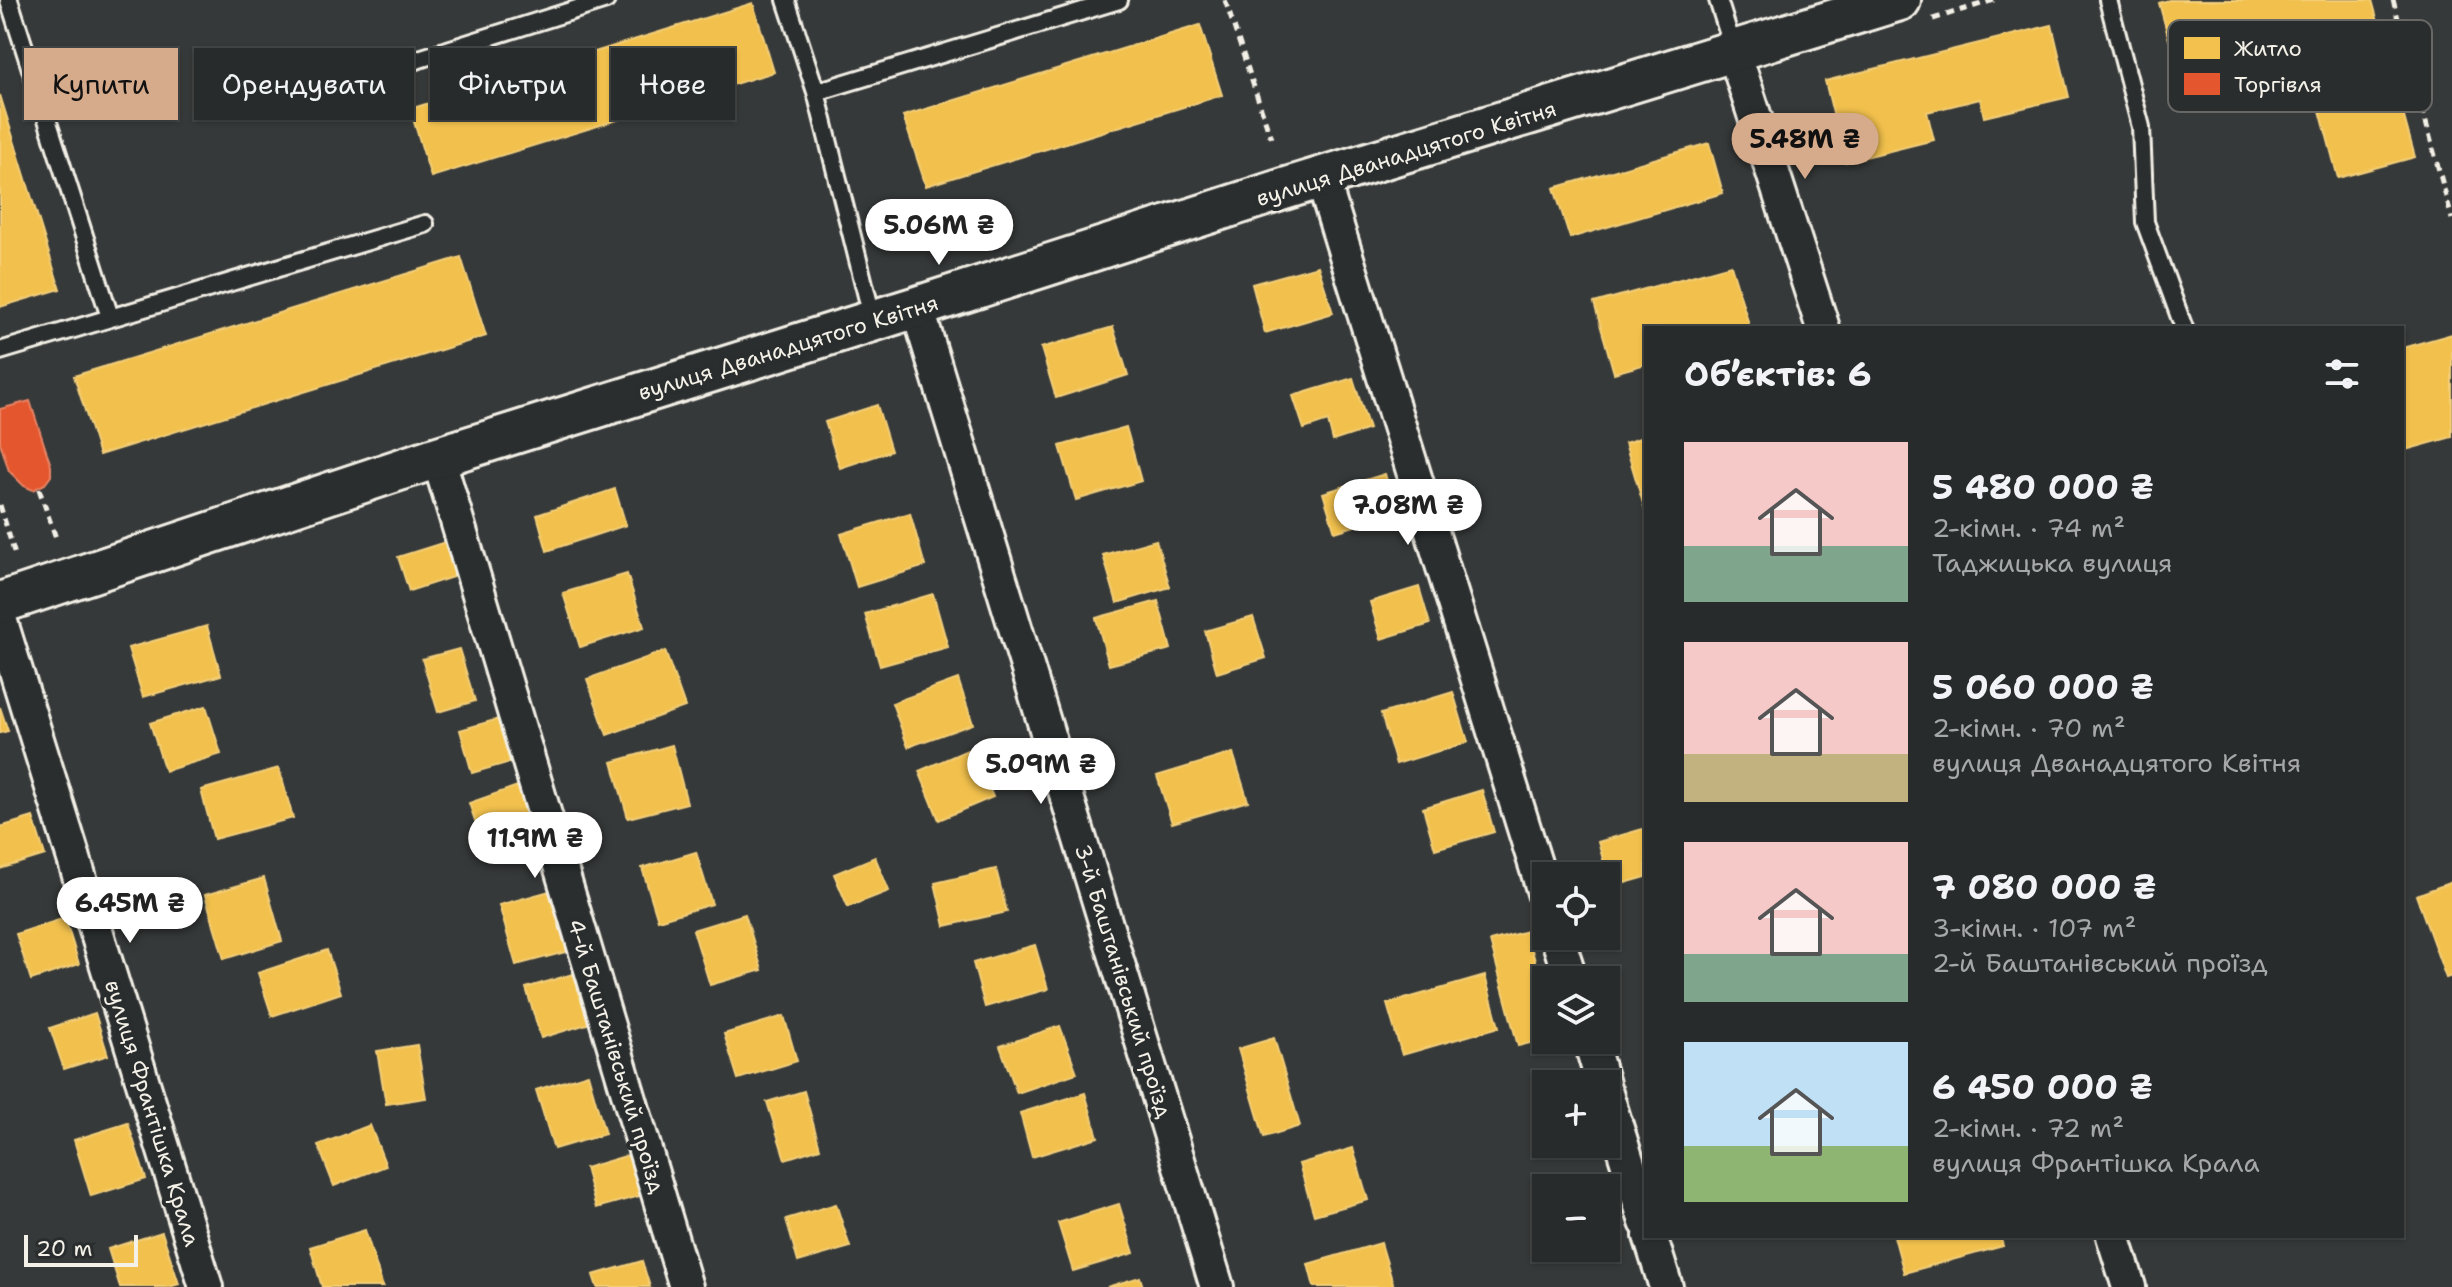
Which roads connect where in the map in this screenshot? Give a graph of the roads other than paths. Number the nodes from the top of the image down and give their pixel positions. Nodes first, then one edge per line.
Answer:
1 (9, 0) edge
2 (606, 0) edge
3 (786, 0) edge
4 (1119, 0) edge
5 (1718, 0) edge
6 (1900, 0) edge
7 (2108, 0) edge
8 (1734, 52) junction
9 (414, 61) edge
10 (816, 92) junction
11 (1322, 178) junction
12 (425, 224) dead end
13 (917, 307) junction
14 (110, 317) junction
15 (873, 320) junction
16 (1822, 326) edge
17 (2183, 326) edge
18 (0, 351) edge
19 (438, 457) junction
20 (0, 603) edge
21 (0, 619) edge
22 (1535, 862) edge
23 (1620, 1138) edge
24 (1644, 1216) edge
25 (1651, 1238) edge
26 (2114, 1238) edge
27 (206, 1287) edge
28 (686, 1287) edge
29 (1217, 1287) edge
30 (1666, 1287) edge
31 (2129, 1287) edge

1 - 14 lane
2 - 9 lane
3 - 10 lane
4 - 10 lane
5 - 8 lane
6 - 8 street, вулиця Дванадцятого Квітня
7 - 17 lane
8 - 11 street, вулиця Дванадцятого Квітня
8 - 16 street
10 - 15 lane
11 - 13 street, вулиця Дванадцятого Квітня
11 - 22 street
12 - 14 lane
13 - 15 street, вулиця Дванадцятого Квітня
13 - 29 street, 3-й Баштанівський проїзд
14 - 18 lane
15 - 19 street, вулиця Дванадцятого Квітня
19 - 20 street, вулиця Дванадцятого Квітня
19 - 28 street, 4-й Баштанівський проїзд
21 - 27 street, вулиця Франтішка Крала
23 - 24 street
25 - 30 street
26 - 31 street

